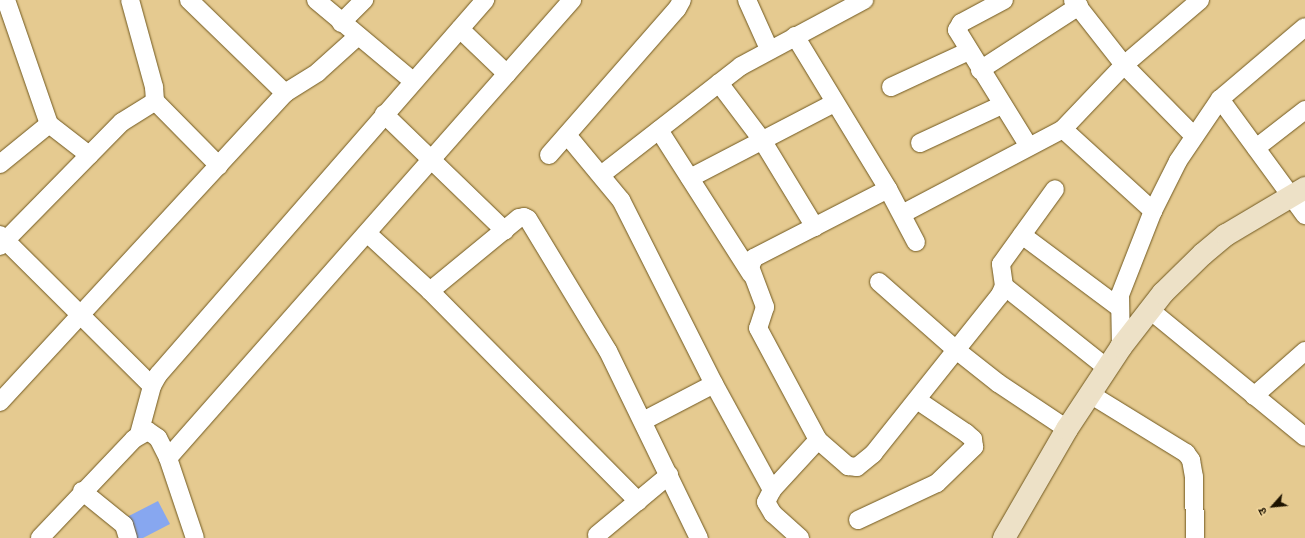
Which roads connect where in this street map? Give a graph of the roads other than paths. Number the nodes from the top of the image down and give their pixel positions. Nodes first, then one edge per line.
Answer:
1 (6, 0) edge
2 (130, 0) edge
3 (189, 0) edge
4 (316, 0) edge
5 (364, 0) edge
6 (485, 0) edge
7 (682, 0) edge
8 (747, 0) edge
9 (864, 0) edge
10 (1004, 0) edge
11 (1200, 0) edge
12 (566, 2) edge
13 (1076, 3) edge
14 (341, 23) junction
15 (1305, 27) edge
16 (460, 29) junction
17 (358, 36) junction
18 (795, 36) junction
19 (769, 49) junction
20 (969, 51) junction
21 (1124, 65) junction
22 (980, 70) junction
23 (507, 74) junction
24 (413, 81) junction
25 (719, 83) junction
26 (891, 87) dead end
27 (285, 93) junction
28 (1220, 99) junction
29 (155, 101) junction
30 (834, 103) junction
31 (1002, 105) junction
32 (1305, 110) edge
33 (384, 114) junction
34 (49, 124) junction
35 (1063, 129) junction
36 (659, 130) junction
37 (567, 135) junction
38 (1194, 136) junction
39 (762, 140) junction
40 (920, 143) dead end
41 (1028, 145) junction
42 (1256, 148) junction
43 (89, 155) junction
44 (550, 155) dead end
45 (431, 160) junction
46 (0, 164) edge
47 (219, 166) junction
48 (601, 175) junction
49 (690, 178) junction
50 (888, 189) junction
51 (1055, 189) dead end
52 (1298, 192) edge
53 (1153, 211) junction
54 (902, 214) junction
55 (1305, 215) edge
56 (815, 227) junction
57 (504, 231) junction
58 (367, 233) junction
59 (1022, 235) junction
60 (2, 240) edge
61 (916, 242) dead end
62 (751, 274) junction
63 (879, 282) dead end
64 (1004, 286) junction
65 (430, 291) junction
66 (1120, 308) junction
67 (1150, 310) junction
68 (83, 314) junction
69 (1121, 347) junction
70 (955, 349) junction
71 (1305, 351) edge
72 (1107, 368) junction
73 (714, 384) junction
74 (152, 386) junction
75 (1090, 394) junction
76 (1254, 396) junction
77 (917, 400) junction
78 (0, 402) edge
79 (643, 421) junction
80 (1067, 429) junction
81 (139, 434) junction
82 (1305, 437) edge
83 (818, 440) junction
84 (168, 458) junction
85 (669, 475) junction
86 (772, 490) junction
87 (82, 491) junction
88 (638, 501) junction
89 (858, 520) dead end
90 (597, 536) dead end
91 (40, 538) edge
92 (128, 538) edge
93 (195, 538) edge
94 (699, 538) edge
95 (800, 538) edge
96 (1004, 538) edge
97 (1195, 538) edge

1 - 34 street
2 - 29 street
3 - 27 street
4 - 14 street
5 - 14 street
6 - 16 street
7 - 37 street
8 - 19 street
9 - 18 street
10 - 20 street
11 - 21 street
12 - 23 street
13 - 21 street
13 - 22 street
14 - 17 street
15 - 28 street
16 - 23 street
16 - 24 street
17 - 24 street
17 - 27 street
18 - 19 street
18 - 30 street
19 - 25 street
20 - 22 street
20 - 26 street
21 - 35 street
21 - 38 street
22 - 31 street
23 - 45 street
24 - 33 street
25 - 36 street
25 - 39 street
27 - 47 street
28 - 38 street
28 - 42 street
29 - 43 street
29 - 47 street
30 - 39 street
30 - 50 street
31 - 40 street
31 - 41 street
32 - 42 street
33 - 45 street
33 - 74 street
34 - 43 street
34 - 46 street
35 - 41 street
35 - 53 street
36 - 48 street
36 - 49 street
37 - 44 street
37 - 48 street
38 - 53 street
39 - 49 street
39 - 56 street
41 - 54 street
42 - 52 street
43 - 60 street
45 - 57 street
45 - 58 street
47 - 68 street
48 - 73 street
49 - 62 street
50 - 54 street
50 - 56 street
51 - 59 street
52 - 55 street
52 - 67 street
53 - 66 street
54 - 61 street
56 - 62 street
57 - 65 street
57 - 79 street
58 - 65 street
58 - 84 street
59 - 64 street
59 - 66 street
60 - 68 street
62 - 83 street
63 - 70 street
64 - 70 street
64 - 72 street
65 - 88 street
66 - 69 street
67 - 69 street
67 - 76 street
68 - 74 street
68 - 78 street
69 - 72 street
70 - 77 street
70 - 80 street
71 - 76 street
72 - 75 street
73 - 79 street
73 - 86 street
74 - 81 street
75 - 80 street
75 - 97 street
76 - 82 street
77 - 83 street
77 - 89 street
79 - 85 street
80 - 96 street
81 - 84 street
81 - 87 street
83 - 86 street
84 - 93 street
85 - 88 street
85 - 94 street
86 - 95 street
87 - 91 street
87 - 92 street
88 - 90 street

